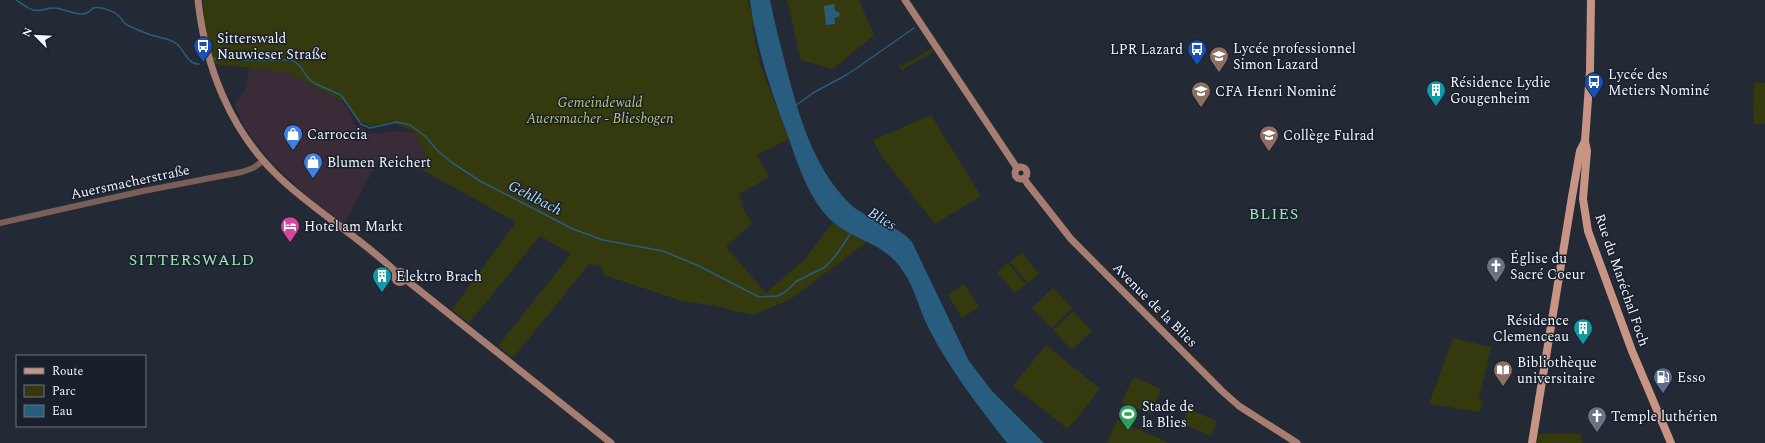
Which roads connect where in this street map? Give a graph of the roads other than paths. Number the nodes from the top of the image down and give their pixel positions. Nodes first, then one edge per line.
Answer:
1 (198, 0) edge
2 (905, 0) edge
3 (1591, 0) edge
4 (263, 161) junction
5 (1579, 180) junction
6 (1573, 194) junction
7 (1583, 194) junction
8 (0, 223) edge
9 (611, 443) edge
10 (1297, 443) edge
11 (1532, 443) edge
12 (1670, 443) edge

1 - 4 main road
2 - 10 main road, Avenue de la Blies
3 - 5 main road
4 - 8 street, Auersmacherstraße
4 - 9 main road
5 - 6 main road
5 - 7 main road, Rue du Maréchal Foch
6 - 7 main road
6 - 11 main road
7 - 12 main road, Rue du Maréchal Foch

